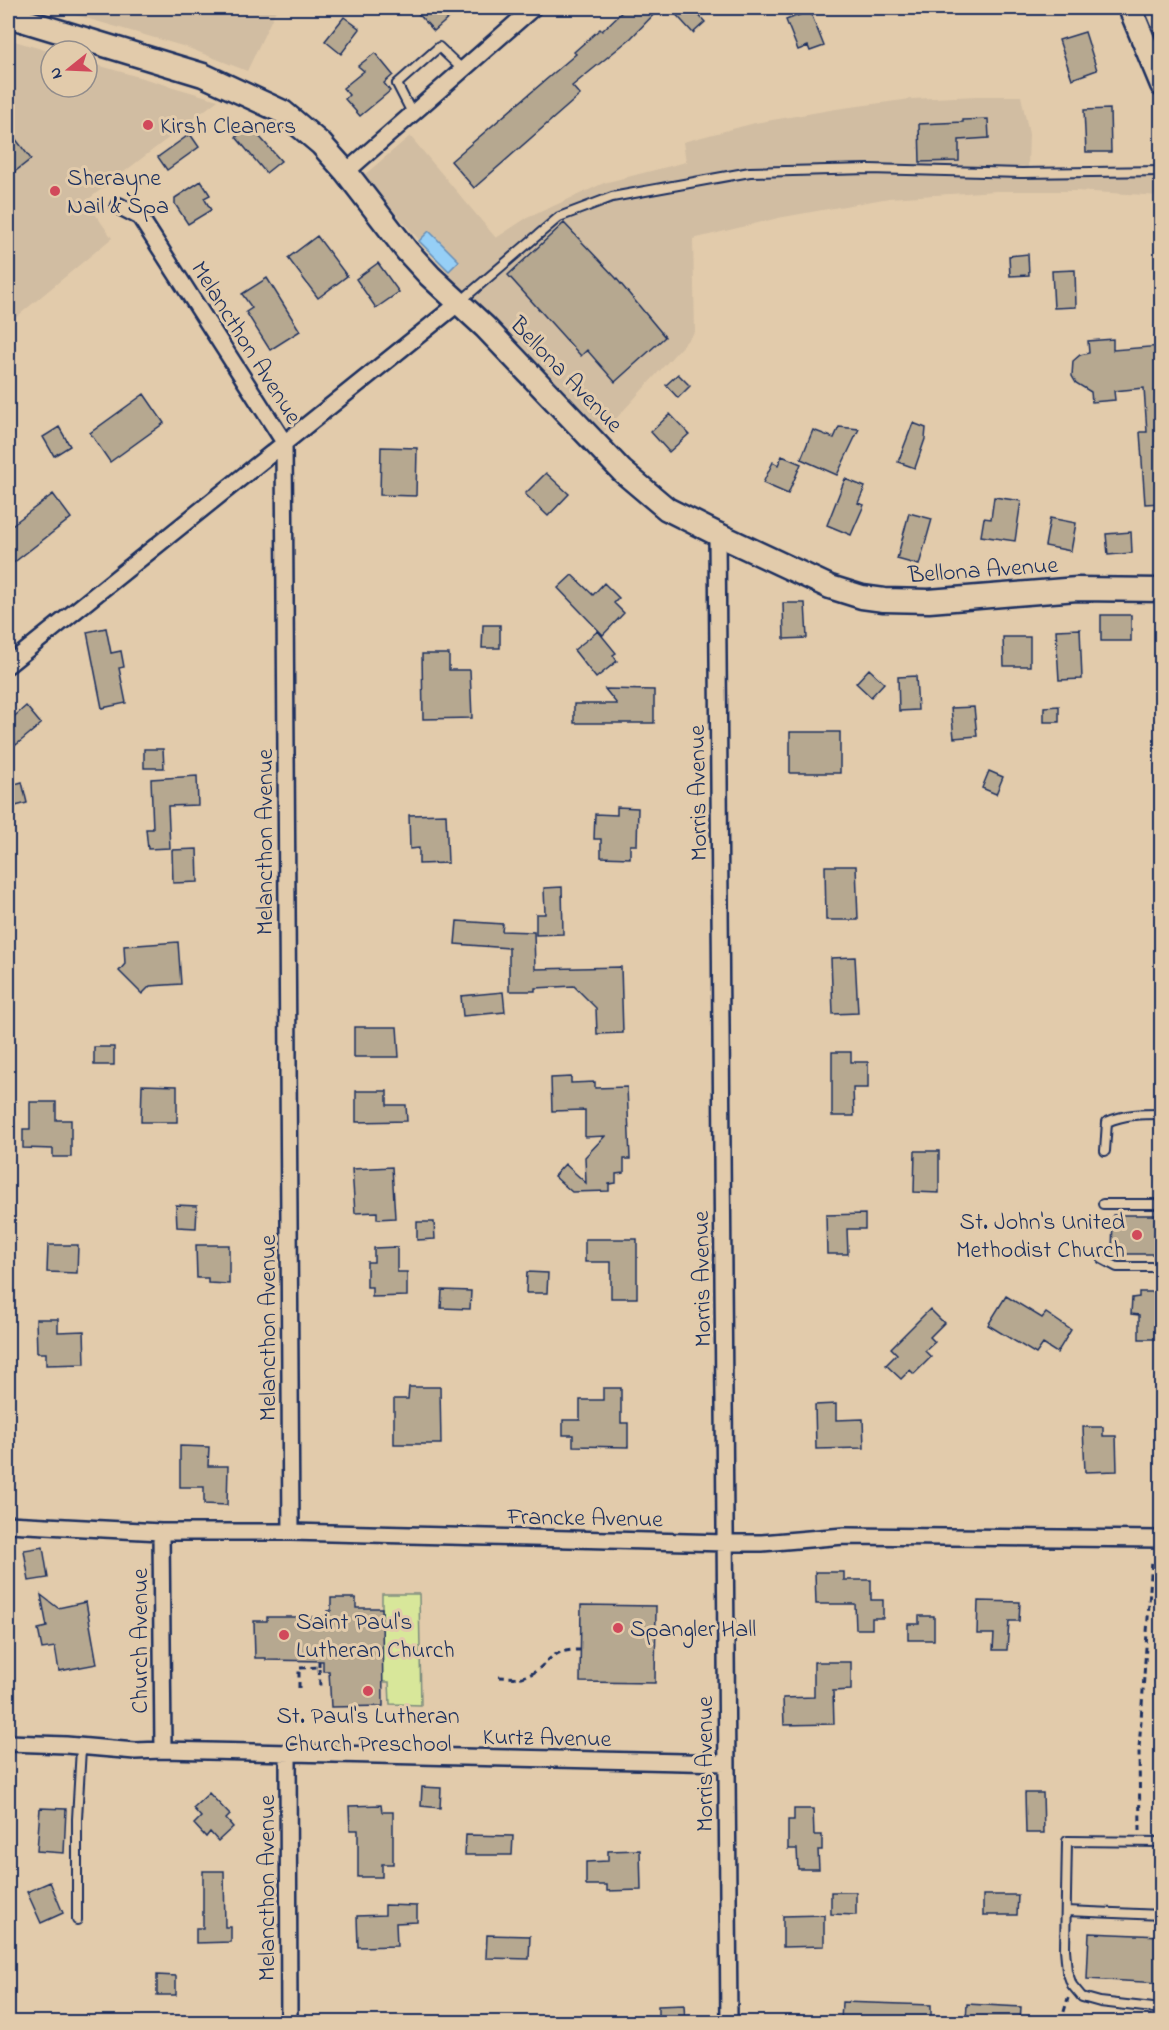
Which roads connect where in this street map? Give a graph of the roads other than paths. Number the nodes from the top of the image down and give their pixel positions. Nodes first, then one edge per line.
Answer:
1 (533, 8) edge
2 (1130, 8) edge
3 (8, 12) edge
4 (462, 69) junction
5 (1161, 85) edge
6 (412, 113) junction
7 (1161, 171) edge
8 (346, 172) junction
9 (119, 206) dead end
10 (460, 302) junction
11 (285, 442) junction
12 (717, 534) junction
13 (1161, 590) edge
14 (8, 665) edge
15 (1161, 1114) edge
16 (1105, 1151) dead end
17 (1103, 1204) dead end
18 (1161, 1204) edge
19 (1102, 1259) dead end
20 (1161, 1268) edge
21 (8, 1524) edge
22 (161, 1532) junction
23 (291, 1533) junction
24 (1161, 1539) edge
25 (726, 1543) junction
26 (8, 1743) edge
27 (81, 1748) junction
28 (162, 1750) junction
29 (288, 1753) junction
30 (726, 1763) junction
31 (1161, 1842) edge
32 (1066, 1911) junction
33 (1161, 1916) edge
34 (77, 1920) dead end
35 (1161, 2009) edge
36 (289, 2022) edge
37 (729, 2022) edge

1 - 4 street
2 - 5 street
3 - 8 street, Bellona Avenue
4 - 6 street
4 - 6 lane
6 - 8 street
7 - 10 lane
8 - 10 street, Bellona Avenue
9 - 11 street, Melancthon Avenue
10 - 11 street
10 - 12 street, Bellona Avenue
11 - 14 street
11 - 23 street, Melancthon Avenue
12 - 13 street, Bellona Avenue
12 - 25 street, Morris Avenue
15 - 16 lane
17 - 18 lane
19 - 20 lane
21 - 22 street, Francke Avenue
22 - 23 street, Francke Avenue
22 - 28 street, Church Avenue
23 - 25 street, Francke Avenue
24 - 25 street, Francke Avenue
25 - 30 street, Morris Avenue
26 - 27 street, Kurtz Avenue
27 - 28 street, Kurtz Avenue
27 - 34 lane
28 - 29 street, Kurtz Avenue
29 - 30 street, Kurtz Avenue
29 - 36 street, Melancthon Avenue
30 - 37 street, Morris Avenue
31 - 32 lane
32 - 33 lane
32 - 35 lane

